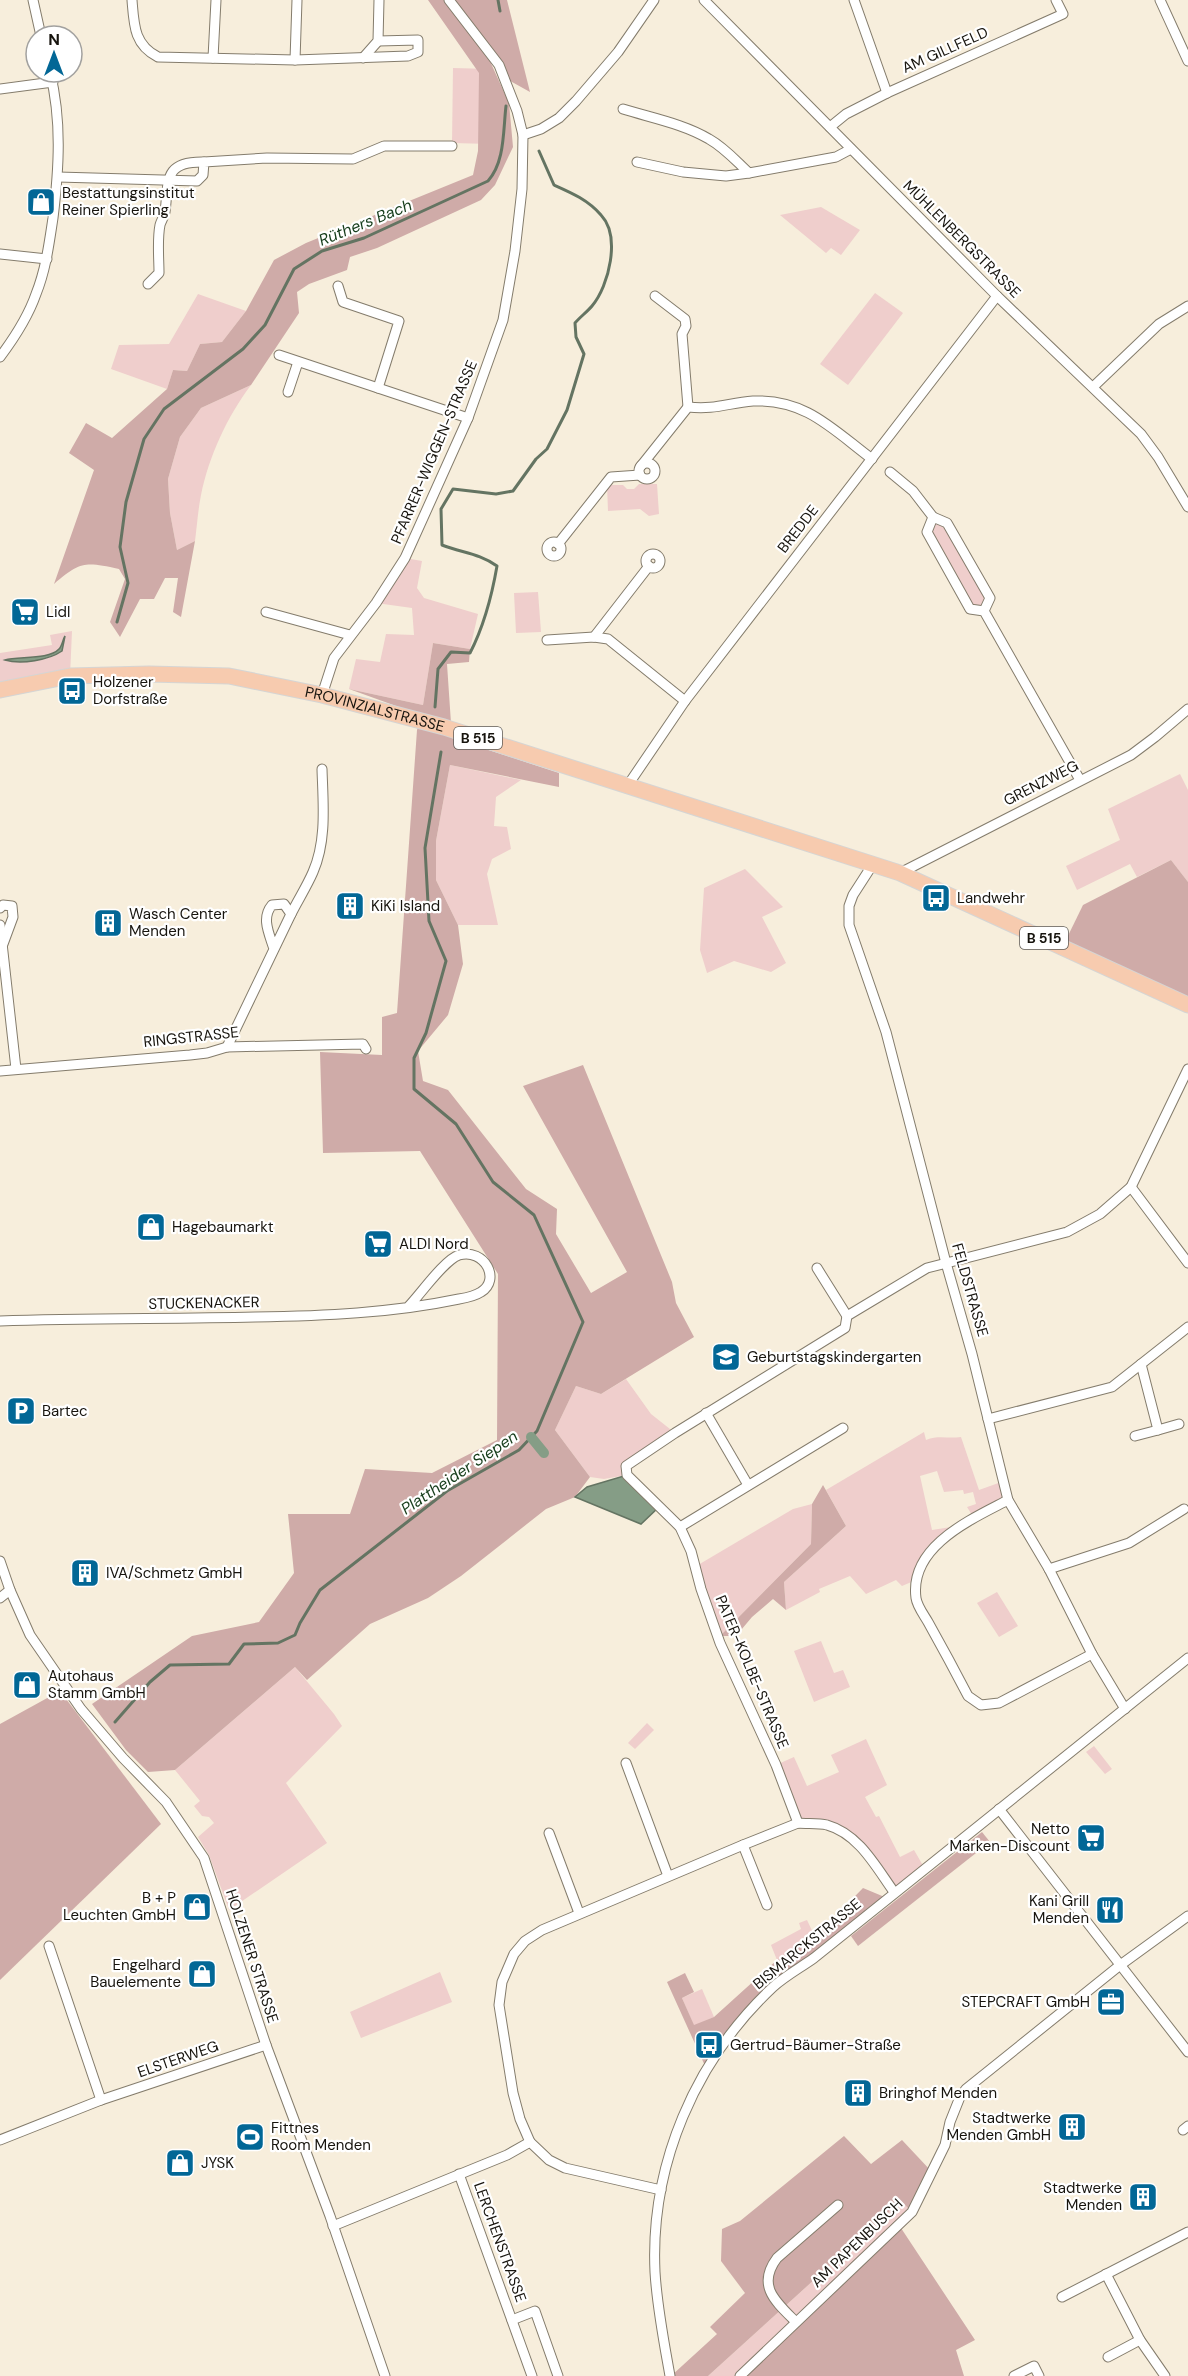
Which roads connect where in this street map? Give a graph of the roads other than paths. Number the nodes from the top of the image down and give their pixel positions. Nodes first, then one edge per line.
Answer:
1 (33, 0) edge
2 (132, 0) edge
3 (216, 0) edge
4 (297, 0) edge
5 (379, 0) edge
6 (448, 0) edge
7 (654, 0) edge
8 (704, 0) edge
9 (854, 0) edge
10 (1056, 0) edge
11 (1160, 0) edge
12 (38, 24) edge
13 (378, 41) junction
14 (213, 58) junction
15 (363, 58) junction
16 (295, 60) junction
17 (1188, 61) edge
18 (24, 83) edge
19 (52, 84) edge
20 (0, 89) edge
21 (887, 93) junction
22 (623, 110) dead end
23 (830, 127) junction
24 (523, 135) junction
25 (452, 147) dead end
26 (851, 149) junction
27 (204, 162) junction
28 (637, 162) dead end
29 (749, 174) junction
30 (58, 177) junction
31 (167, 181) junction
32 (0, 254) edge
33 (47, 259) junction
34 (148, 284) dead end
35 (338, 286) dead end
36 (655, 296) dead end
37 (997, 296) junction
38 (343, 302) junction
39 (1188, 306) edge
40 (338, 313) dead end
41 (279, 355) dead end
42 (0, 357) edge
43 (298, 362) junction
44 (1093, 387) junction
45 (378, 388) junction
46 (288, 392) dead end
47 (688, 407) junction
48 (468, 418) junction
49 (872, 459) junction
50 (890, 472) dead end
51 (1188, 507) edge
52 (933, 517) junction
53 (558, 544) dead end
54 (649, 566) dead end
55 (984, 611) junction
56 (266, 612) dead end
57 (351, 635) junction
58 (594, 637) junction
59 (548, 640) dead end
60 (0, 690) edge
61 (322, 695) junction
62 (685, 701) junction
63 (1188, 709) edge
64 (322, 769) dead end
65 (1080, 780) junction
66 (628, 785) junction
67 (873, 864) junction
68 (900, 873) junction
69 (0, 908) edge
70 (291, 914) junction
71 (0, 925) edge
72 (3, 944) junction
73 (274, 949) junction
74 (1188, 1005) edge
75 (226, 1047) junction
76 (366, 1049) dead end
77 (16, 1069) junction
78 (1188, 1069) edge
79 (0, 1071) edge
80 (1131, 1187) junction
81 (946, 1263) junction
82 (1188, 1263) edge
83 (817, 1268) dead end
84 (408, 1307) junction
85 (846, 1316) junction
86 (0, 1321) edge
87 (1188, 1327) edge
88 (1141, 1364) junction
89 (706, 1413) junction
90 (988, 1419) junction
91 (1179, 1424) dead end
92 (843, 1428) dead end
93 (1158, 1430) junction
94 (1136, 1436) dead end
95 (748, 1485) junction
96 (1008, 1500) junction
97 (1184, 1509) dead end
98 (680, 1527) junction
99 (0, 1561) edge
100 (1049, 1569) junction
101 (10, 1590) junction
102 (0, 1598) edge
103 (1092, 1654) junction
104 (1188, 1658) edge
105 (1125, 1709) junction
106 (626, 1763) dead end
107 (999, 1809) junction
108 (798, 1823) junction
109 (549, 1833) dead end
110 (742, 1845) junction
111 (668, 1876) junction
112 (894, 1892) junction
113 (767, 1905) dead end
114 (579, 1913) junction
115 (1188, 1916) edge
116 (49, 1946) dead end
117 (1119, 1966) junction
118 (266, 2045) junction
119 (1188, 2052) edge
120 (101, 2100) junction
121 (0, 2140) edge
122 (530, 2142) junction
123 (459, 2174) junction
124 (661, 2190) junction
125 (838, 2205) dead end
126 (333, 2226) junction
127 (1188, 2232) edge
128 (1106, 2274) junction
129 (1062, 2296) dead end
130 (512, 2320) junction
131 (796, 2322) junction
132 (1140, 2340) junction
133 (1108, 2357) dead end
134 (385, 2376) edge
135 (532, 2376) edge
136 (558, 2376) edge
137 (670, 2376) edge
138 (740, 2376) edge
139 (1014, 2376) edge
140 (1039, 2376) edge
141 (1165, 2376) edge

1 - 12 street
2 - 14 street
3 - 14 street
4 - 16 street
5 - 13 street
6 - 24 street, PFARRER-WIGGEN-STRASSE
7 - 24 street
8 - 23 street, MÜHLENBERGSTRASSE
9 - 21 street
10 - 21 street, AM GILLFELD
11 - 17 street
13 - 15 street
13 - 15 street
14 - 16 street
15 - 16 street
18 - 20 street
19 - 30 street
21 - 23 street, AM GILLFELD
22 - 29 street
23 - 26 street, MÜHLENBERGSTRASSE
24 - 48 street, PFARRER-WIGGEN-STRASSE
25 - 27 street
26 - 29 street
26 - 37 street, MÜHLENBERGSTRASSE
27 - 31 street
27 - 31 street
28 - 29 street
30 - 31 street
30 - 33 street
31 - 34 street
32 - 33 street
33 - 42 street
35 - 38 street
36 - 47 street
37 - 44 street, MÜHLENBERGSTRASSE
37 - 49 street, BREDDE
38 - 40 street
38 - 45 street
39 - 44 street
41 - 43 street
43 - 45 street
43 - 46 street
44 - 51 street, MÜHLENBERGSTRASSE
45 - 48 street
47 - 49 street
47 - 53 street
48 - 57 street, PFARRER-WIGGEN-STRASSE
49 - 62 street, BREDDE
50 - 52 street
52 - 55 street
52 - 55 street
54 - 58 street
55 - 65 street
56 - 57 street
57 - 61 street, PFARRER-WIGGEN-STRASSE
58 - 59 street
58 - 62 street
60 - 61 main road, PROVINZIALSTRASSE / B 515
61 - 66 main road, PROVINZIALSTRASSE / B 515
62 - 66 street, BREDDE
63 - 65 street, GRENZWEG
64 - 70 street
65 - 68 street, GRENZWEG
66 - 67 main road, PROVINZIALSTRASSE / B 515
67 - 68 main road, B 515
67 - 81 street, FELDSTRASSE
68 - 74 main road, B 515
69 - 72 street
70 - 73 street
70 - 73 street
71 - 72 street
72 - 77 street
73 - 75 street
75 - 76 street, RINGSTRASSE
75 - 77 street, RINGSTRASSE
77 - 79 street, RINGSTRASSE
78 - 80 street, PATER-KOLBE-STRASSE
80 - 81 street, PATER-KOLBE-STRASSE
80 - 82 street
81 - 85 street, PATER-KOLBE-STRASSE
81 - 90 street, FELDSTRASSE
83 - 85 street
84 - 84 street, STUCKENACKER
84 - 86 street, STUCKENACKER
85 - 89 street, PATER-KOLBE-STRASSE
87 - 88 street
88 - 90 street
88 - 93 street
89 - 95 street
89 - 98 street, PATER-KOLBE-STRASSE
90 - 96 street, FELDSTRASSE
91 - 93 street
92 - 95 street
93 - 94 street
95 - 98 street
96 - 100 street, FELDSTRASSE
96 - 103 street
97 - 100 street
98 - 108 street, PATER-KOLBE-STRASSE
99 - 101 street, HOLZENER STRASSE
100 - 103 street, FELDSTRASSE
101 - 102 street
101 - 118 street, HOLZENER STRASSE
103 - 105 street, FELDSTRASSE
104 - 105 street, BISMARCKSTRASSE
105 - 107 street, BISMARCKSTRASSE
106 - 111 street
107 - 112 street, BISMARCKSTRASSE
107 - 117 street
108 - 110 street
108 - 112 street
109 - 114 street
110 - 111 street
110 - 113 street
111 - 114 street
112 - 124 street, BISMARCKSTRASSE
114 - 122 street
115 - 117 street, AM PAPENBUSCH
116 - 120 street
117 - 119 street
117 - 131 street, AM PAPENBUSCH
118 - 120 street, ELSTERWEG
118 - 126 street, HOLZENER STRASSE
120 - 121 street, ELSTERWEG
122 - 123 street
122 - 124 street
123 - 126 street
123 - 130 street, LERCHENSTRASSE
124 - 137 street, BISMARCKSTRASSE
125 - 131 street
126 - 134 street, HOLZENER STRASSE
127 - 128 street
128 - 129 street
128 - 132 street
130 - 135 street, LERCHENSTRASSE
130 - 136 street, LERCHENSTRASSE
131 - 138 street, AM PAPENBUSCH
132 - 133 street
132 - 141 street
139 - 140 street

